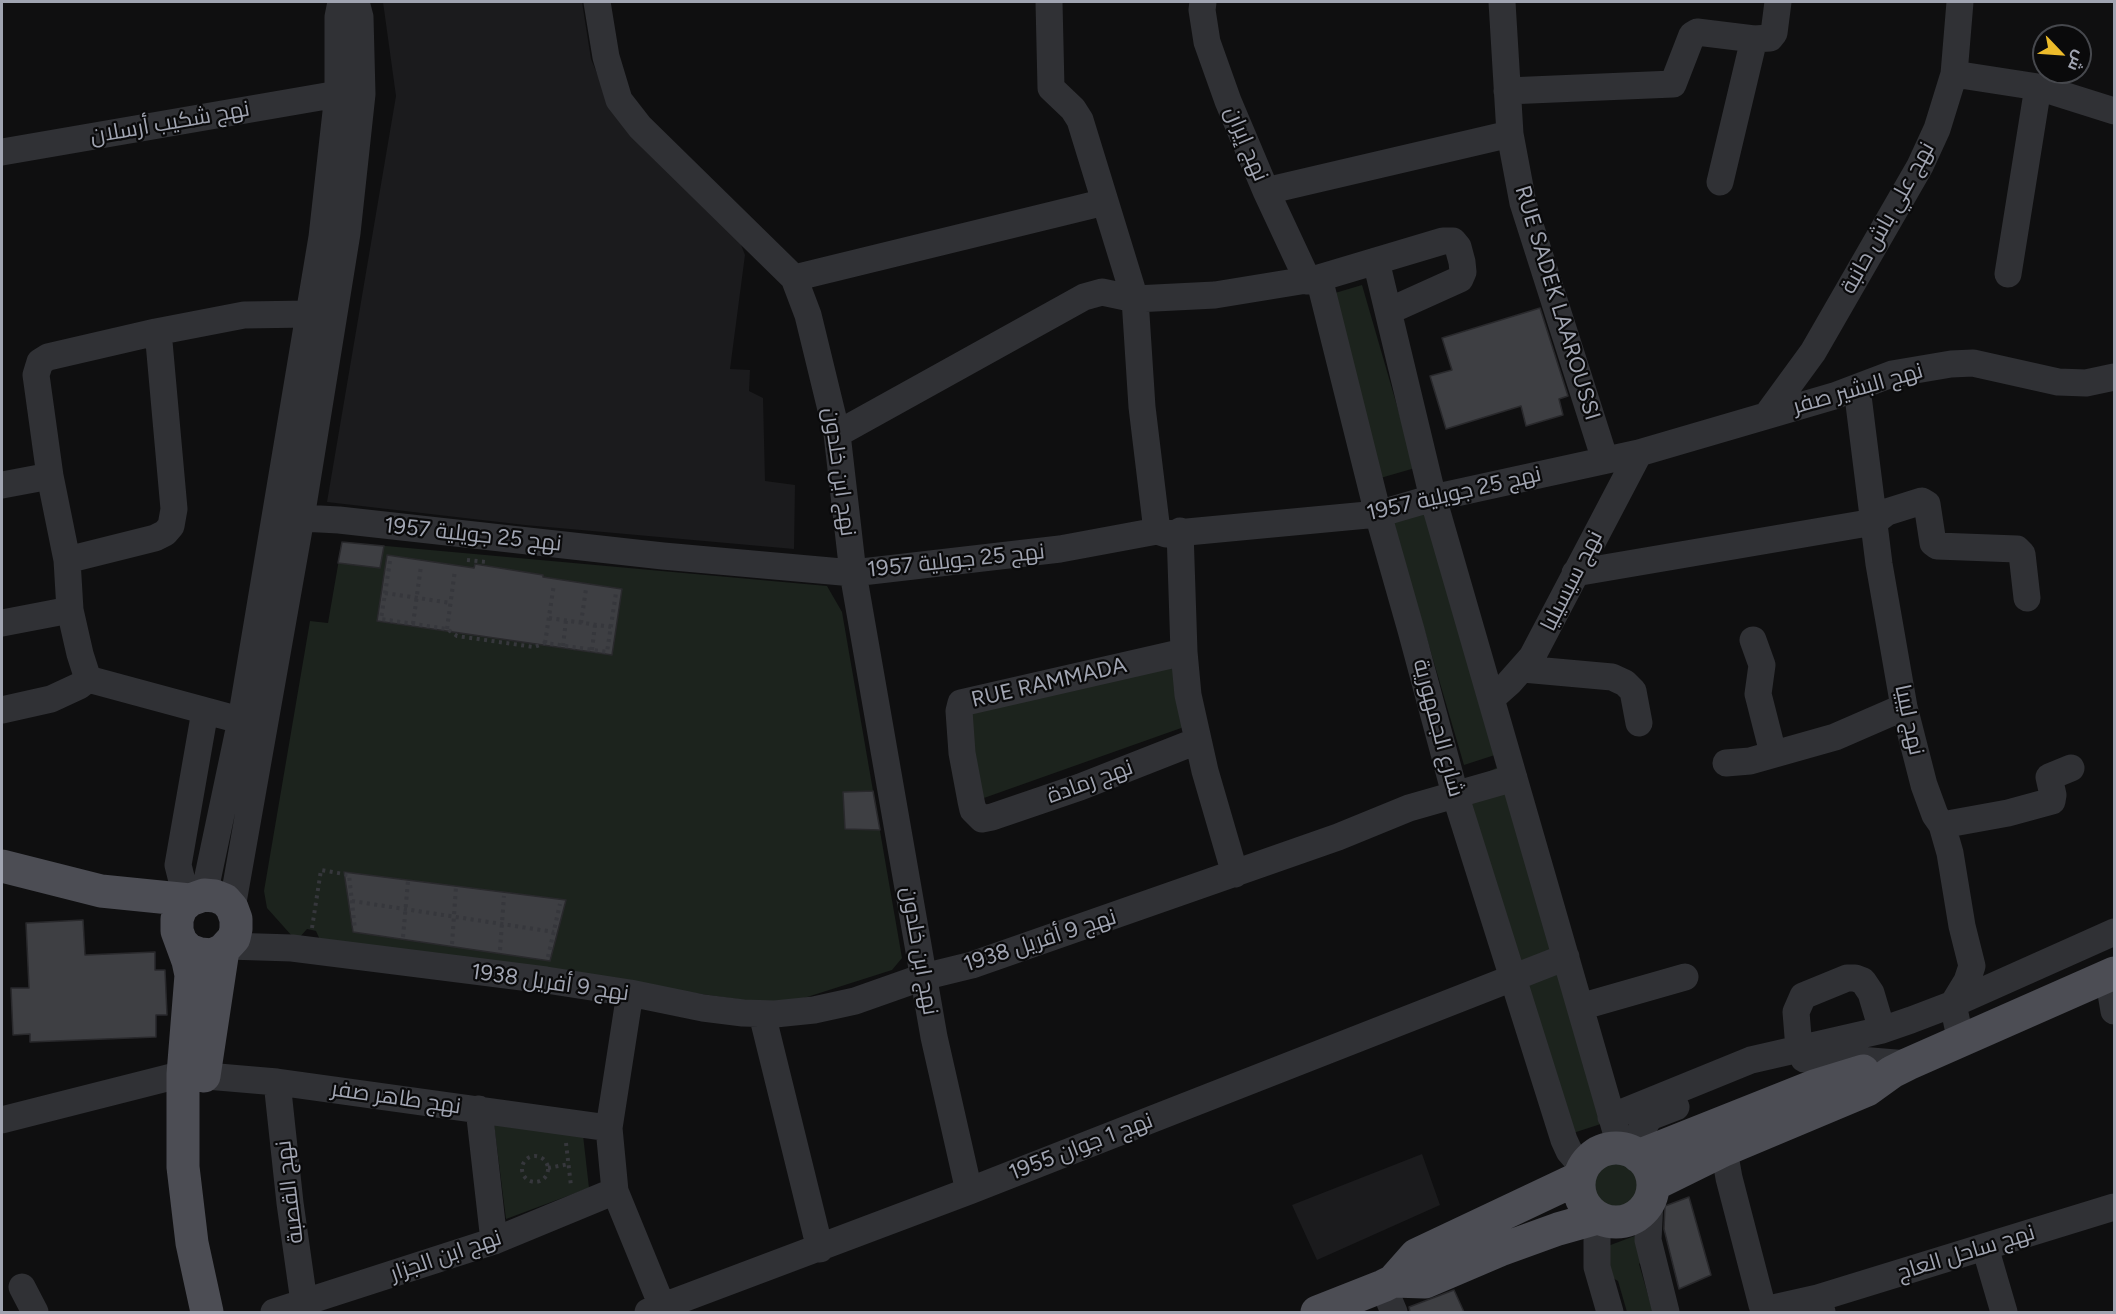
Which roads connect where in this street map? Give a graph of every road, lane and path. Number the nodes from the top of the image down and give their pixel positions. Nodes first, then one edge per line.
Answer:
1 (340, 2) edge
2 (356, 2) edge
3 (597, 2) edge
4 (1049, 2) edge
5 (1203, 2) edge
6 (1502, 2) edge
7 (1778, 2) edge
8 (1960, 2) edge
9 (1754, 39) junction
10 (1954, 74) junction
11 (2038, 87) junction
12 (1507, 91) junction
13 (338, 94) junction
14 (2115, 111) edge
15 (1510, 134) junction
16 (2, 152) edge
17 (1720, 182) dead end
18 (1266, 191) junction
19 (1105, 201) junction
20 (1376, 261) junction
21 (2008, 274) dead end
22 (794, 278) junction
23 (1314, 280) junction
24 (1135, 299) junction
25 (1389, 311) junction
26 (309, 314) junction
27 (159, 342) dead end
28 (1808, 359) junction
29 (2115, 377) edge
30 (1846, 392) junction
31 (1767, 415) junction
32 (837, 434) junction
33 (1639, 453) junction
34 (1605, 460) junction
35 (50, 476) junction
36 (2, 485) edge
37 (1433, 498) junction
38 (1378, 514) junction
39 (301, 518) junction
40 (1874, 522) junction
41 (1168, 531) junction
42 (67, 560) junction
43 (390, 561) dead end
44 (421, 566) dead end
45 (455, 570) dead end
46 (853, 573) junction
47 (1575, 573) junction
48 (554, 584) dead end
49 (586, 589) dead end
50 (385, 593) junction
51 (616, 593) dead end
52 (417, 598) junction
53 (2027, 598) dead end
54 (451, 603) junction
55 (70, 610) junction
56 (549, 618) junction
57 (567, 620) junction
58 (2, 623) edge
59 (581, 623) junction
60 (413, 624) junction
61 (595, 625) junction
62 (611, 627) junction
63 (447, 629) junction
64 (1752, 640) dead end
65 (545, 643) junction
66 (563, 646) junction
67 (592, 650) junction
68 (1184, 652) junction
69 (1523, 669) junction
70 (88, 679) junction
71 (1491, 699) junction
72 (1904, 706) junction
73 (2, 710) edge
74 (206, 711) junction
75 (1639, 723) dead end
76 (253, 724) junction
77 (1197, 741) junction
78 (1773, 753) junction
79 (1726, 763) dead end
80 (2071, 768) dead end
81 (1515, 778) junction
82 (1455, 794) junction
83 (982, 819) joint
84 (1942, 825) junction
85 (2, 866) edge
86 (1235, 874) junction
87 (408, 881) dead end
88 (456, 887) dead end
89 (100, 891) junction
90 (504, 896) dead end
91 (352, 901) junction
92 (561, 904) dead end
93 (405, 909) junction
94 (215, 917) junction
95 (454, 917) junction
96 (502, 924) junction
97 (356, 930) dead end
98 (554, 932) junction
99 (2115, 932) edge
100 (179, 936) junction
101 (403, 937) dead end
102 (452, 944) dead end
103 (301, 949) junction
104 (500, 950) dead end
105 (548, 957) dead end
106 (1566, 957) junction
107 (2111, 974) edge
108 (923, 977) junction
109 (1513, 977) junction
110 (1685, 977) dead end
111 (630, 993) junction
112 (1953, 1004) junction
113 (1580, 1007) junction
114 (2115, 1011) edge
115 (762, 1014) junction
116 (1882, 1030) junction
117 (1961, 1042) junction
118 (1799, 1048) junction
119 (1900, 1068) junction
120 (194, 1075) junction
121 (277, 1082) junction
122 (478, 1109) junction
123 (1611, 1117) junction
124 (2, 1120) edge
125 (563, 1121) junction
126 (609, 1128) junction
127 (1724, 1150) junction
128 (1631, 1152) junction
129 (568, 1164) junction
130 (548, 1168) junction
131 (1581, 1172) junction
132 (615, 1191) junction
133 (969, 1191) junction
134 (1652, 1192) junction
135 (2115, 1207) edge
136 (574, 1208) junction
137 (1597, 1218) junction
138 (494, 1241) junction
139 (1985, 1247) junction
140 (820, 1249) junction
141 (22, 1287) dead end
142 (1390, 1293) edge
143 (304, 1302) junction
144 (1820, 1305) edge
145 (655, 1309) edge
146 (35, 1312) edge
147 (207, 1312) edge
148 (228, 1312) edge
149 (274, 1312) edge
150 (1317, 1312) edge
151 (1610, 1312) edge
152 (1666, 1312) edge
153 (2004, 1312) edge

1 - 13 street
2 - 39 street
3 - 22 street, نهج ابن خلدون
4 - 19 street
5 - 18 street, نهج إيران
6 - 12 street, RUE SADEK LAAROUSSI
7 - 9 street
8 - 10 street, نهج علي باش حانبة
9 - 12 street
9 - 17 street
10 - 11 street
10 - 28 street, نهج علي باش حانبة
11 - 14 street
11 - 21 street
12 - 15 street, RUE SADEK LAAROUSSI
13 - 16 street, نهج شكيب أرسلان
13 - 26 street
15 - 18 street
15 - 34 street, RUE SADEK LAAROUSSI
18 - 23 street, نهج إيران
19 - 22 street
19 - 24 street
20 - 23 street
20 - 25 street
20 - 25 street
22 - 32 street, نهج ابن خلدون
23 - 24 street
23 - 38 street, شارع الجمهورية
24 - 32 street
24 - 41 street
25 - 37 street
26 - 35 street
26 - 76 street
27 - 42 street
28 - 30 street
28 - 31 street, نهج علي باش حانبة
29 - 30 street, نهج البشير صفر
30 - 31 street, نهج البشير صفر
30 - 40 street, نهج ليبيا
31 - 33 street, نهج البشير صفر
32 - 46 street, نهج ابن خلدون
33 - 34 street, نهج البشير صفر
33 - 47 street, نهج سيسيليا
34 - 37 street, نهج 25 جويلية 1957
35 - 36 street
35 - 42 street
37 - 38 street, نهج 25 جويلية 1957
37 - 71 street
38 - 41 street, نهج 25 جويلية 1957
38 - 82 street, شارع الجمهورية
39 - 46 street, نهج 25 جويلية 1957
39 - 76 street
40 - 47 street
40 - 53 street
40 - 72 street, نهج ليبيا
41 - 46 street, نهج 25 جويلية 1957
41 - 68 street
42 - 55 street
43 - 50 path
44 - 52 path
45 - 54 path
46 - 108 street, نهج ابن خلدون
47 - 69 street, نهج سيسيليا
48 - 56 path
49 - 59 path
50 - 52 path
50 - 60 path
51 - 62 path
52 - 54 path
52 - 60 path
54 - 63 path
55 - 58 street
55 - 70 street
56 - 57 path
56 - 65 path
57 - 59 path
57 - 66 path
59 - 61 path
60 - 63 path
61 - 62 path
61 - 67 path
62 - 67 path
63 - 65 path
64 - 78 street
65 - 66 path
66 - 67 path
68 - 77 street
68 - 83 street, RUE RAMMADA
69 - 71 street, نهج سيسيليا
69 - 75 street
70 - 73 street
70 - 74 street
71 - 81 street
72 - 78 street
72 - 84 street, نهج ليبيا
74 - 76 street
74 - 94 street
76 - 94 street
77 - 83 street, نهج رمادة
77 - 86 street
78 - 79 street
80 - 84 street
81 - 82 street, نهج 9 أفريل 1938
81 - 106 street
82 - 86 street, نهج 9 أفريل 1938
82 - 109 street, شارع الجمهورية
84 - 112 street, نهج ليبيا
85 - 89 main road
86 - 108 street, نهج 9 أفريل 1938
87 - 93 path
88 - 95 path
89 - 94 main road
89 - 100 main road
90 - 96 path
91 - 93 path
91 - 97 path
91 - 103 path
92 - 98 path
93 - 95 path
93 - 101 path
94 - 100 main road
94 - 100 main road
94 - 103 street, نهج 9 أفريل 1938
94 - 120 main road
95 - 96 path
95 - 102 path
96 - 98 path
96 - 104 path
98 - 105 path
99 - 112 street
100 - 120 main road
103 - 111 street, نهج 9 أفريل 1938
106 - 109 street, نهج 1 جوان 1955
106 - 113 street
107 - 114 street
107 - 117 main road
108 - 115 street, نهج 9 أفريل 1938
108 - 133 street, نهج ابن خلدون
109 - 131 street, شارع الجمهورية
109 - 133 street, نهج 1 جوان 1955
110 - 113 street
111 - 115 street, نهج 9 أفريل 1938
111 - 126 street
112 - 116 street
112 - 117 street
113 - 123 street
115 - 140 street
116 - 118 street
116 - 118 street
117 - 119 main road
118 - 123 street
119 - 127 main road
119 - 128 main road
120 - 121 street, نهج طاهر صفر
120 - 124 street, نهج طاهر صفر
120 - 147 main road
120 - 148 main road
121 - 122 street, نهج طاهر صفر
121 - 143 street, نهج القصبة
122 - 125 street, نهج طاهر صفر
122 - 138 street
123 - 128 street
125 - 126 street, نهج طاهر صفر
125 - 129 path
126 - 132 street
127 - 134 main road
127 - 144 street, نهج ساحل العاج
128 - 131 main road
128 - 134 main road
129 - 130 path
129 - 136 path
130 - 130 path
131 - 137 main road
131 - 142 main road
132 - 136 street, نهج ابن الجزار
132 - 145 street
133 - 140 street, نهج 1 جوان 1955
134 - 137 main road
134 - 152 street
135 - 139 street, نهج ساحل العاج
136 - 138 street, نهج ابن الجزار
137 - 142 main road
137 - 151 street
138 - 143 street, نهج ابن الجزار
139 - 144 street, نهج ساحل العاج
139 - 153 street
140 - 145 street, نهج 1 جوان 1955
141 - 146 street
142 - 150 main road
143 - 149 street, نهج ابن الجزار

